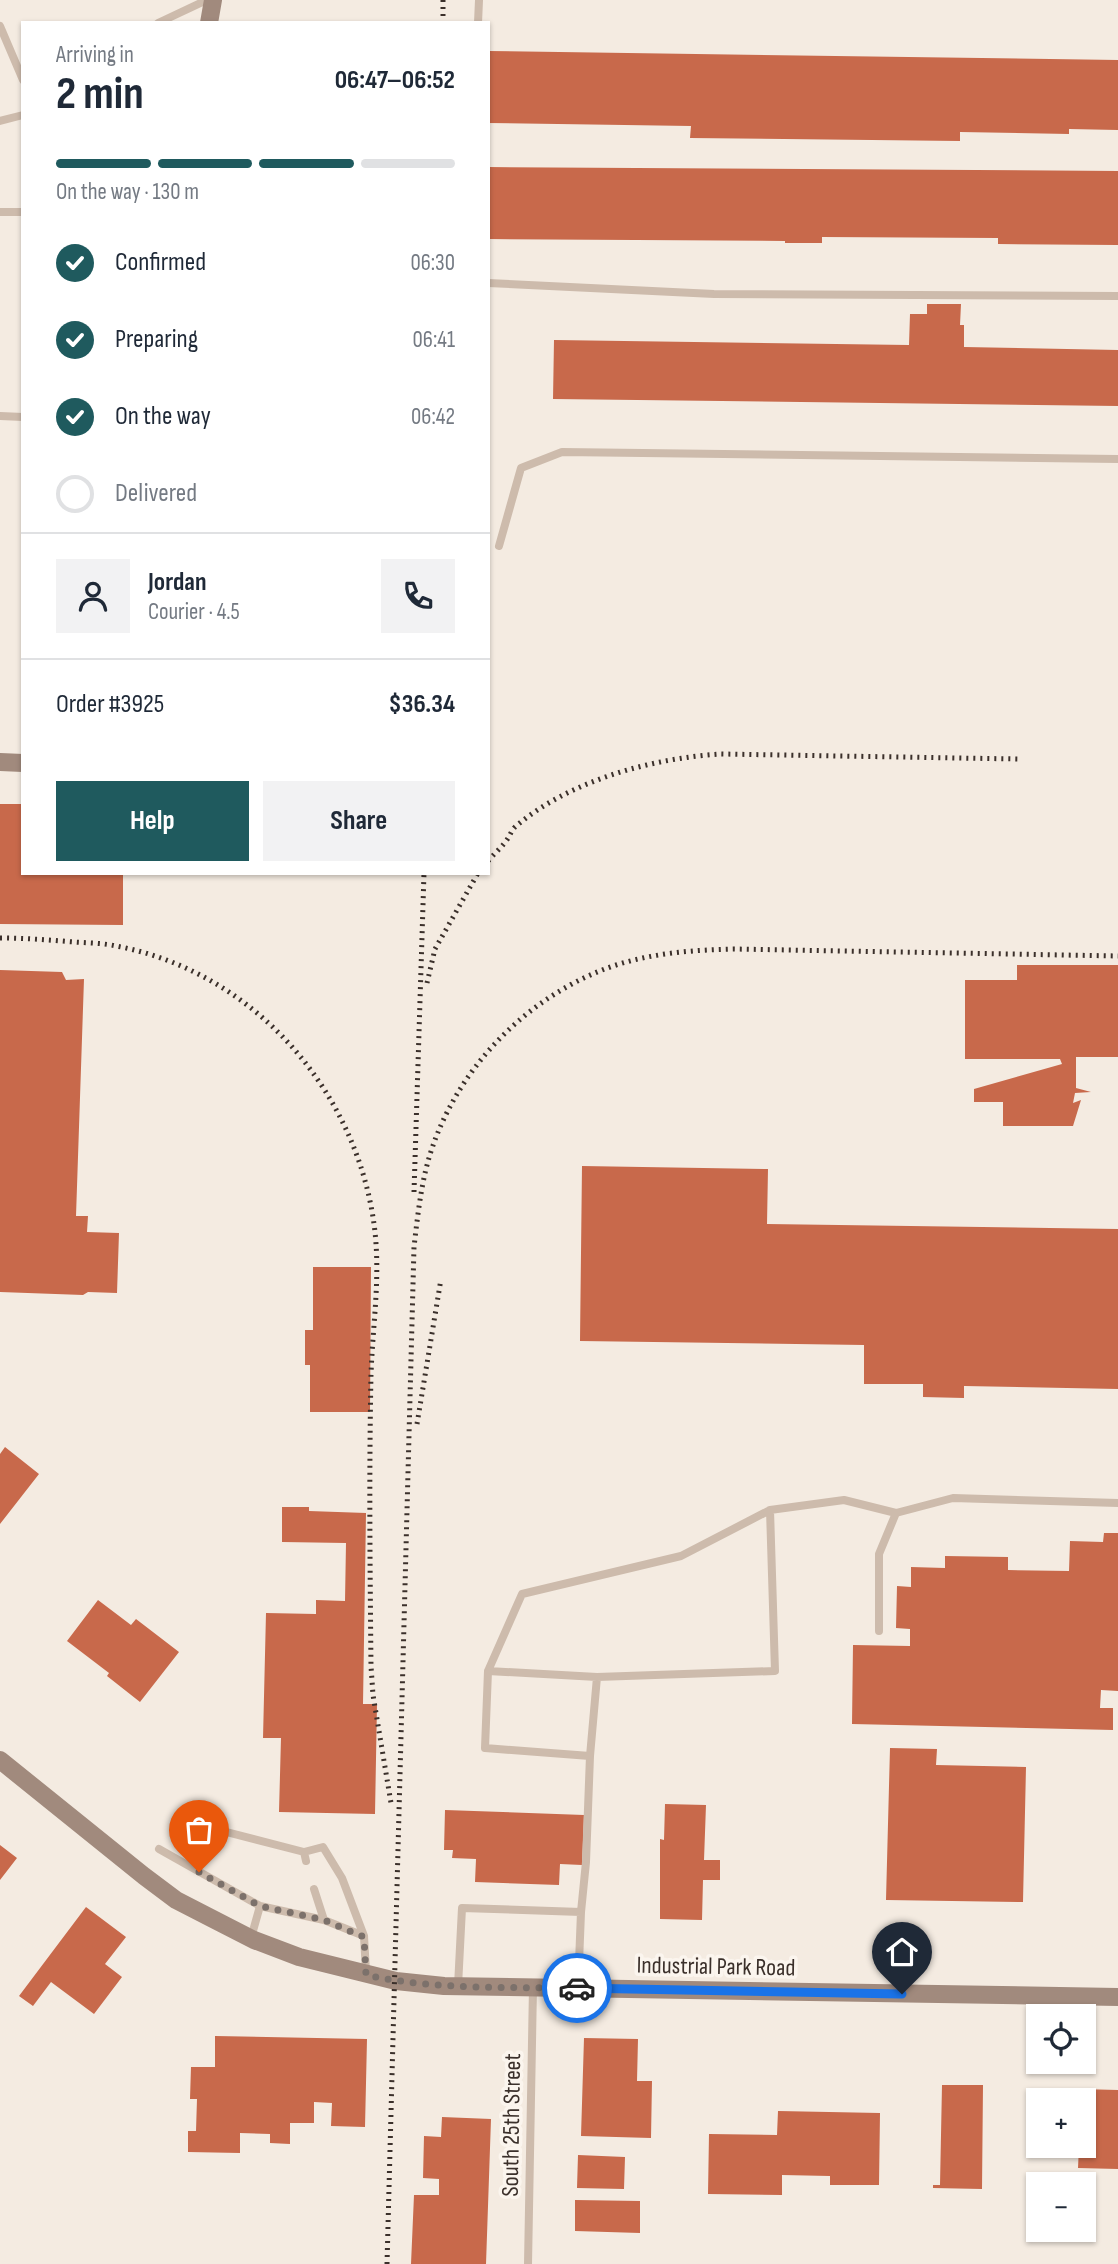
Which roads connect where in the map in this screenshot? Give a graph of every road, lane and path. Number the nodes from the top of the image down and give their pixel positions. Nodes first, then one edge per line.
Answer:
1 (207, 0) edge
2 (213, 0) edge
3 (479, 0) edge
4 (162, 21) edge
5 (209, 21) edge
6 (478, 21) edge
7 (0, 26) edge
8 (21, 75) edge
9 (21, 116) edge
10 (0, 121) edge
11 (0, 212) edge
12 (21, 212) edge
13 (490, 283) edge
14 (1118, 296) edge
15 (0, 416) edge
16 (21, 416) edge
17 (1118, 459) edge
18 (499, 546) dead end
19 (0, 762) edge
20 (21, 763) edge
21 (1118, 1503) edge
22 (771, 1510) junction
23 (896, 1513) junction
24 (879, 1631) dead end
25 (488, 1671) junction
26 (597, 1678) junction
27 (590, 1756) junction
28 (0, 1760) edge
29 (176, 1819) dead end
30 (159, 1849) dead end
31 (314, 1889) dead end
32 (260, 1906) junction
33 (581, 1912) junction
34 (324, 1920) junction
35 (364, 1937) junction
36 (251, 1938) junction
37 (366, 1975) junction
38 (458, 1986) junction
39 (533, 1987) junction
40 (578, 1988) junction
41 (1118, 1997) edge
42 (528, 2264) edge

1 - 4 lane
2 - 5 street
3 - 6 lane
7 - 8 lane
9 - 10 lane
11 - 12 lane
13 - 14 lane
15 - 16 lane
17 - 18 lane
19 - 20 street
21 - 23 lane
22 - 23 lane
22 - 25 lane
22 - 26 lane
23 - 24 lane
25 - 26 lane
25 - 27 lane
26 - 27 lane
27 - 33 lane
28 - 36 street, Industrial Park Road
29 - 35 lane
30 - 32 lane
31 - 34 lane
32 - 34 lane
32 - 36 lane
33 - 38 lane
33 - 40 lane
34 - 35 lane
35 - 37 lane
36 - 37 street, Industrial Park Road
37 - 38 street, Industrial Park Road
38 - 39 street, Industrial Park Road
39 - 40 street, Industrial Park Road
39 - 42 lane, South 25th Street
40 - 41 street, Industrial Park Road

